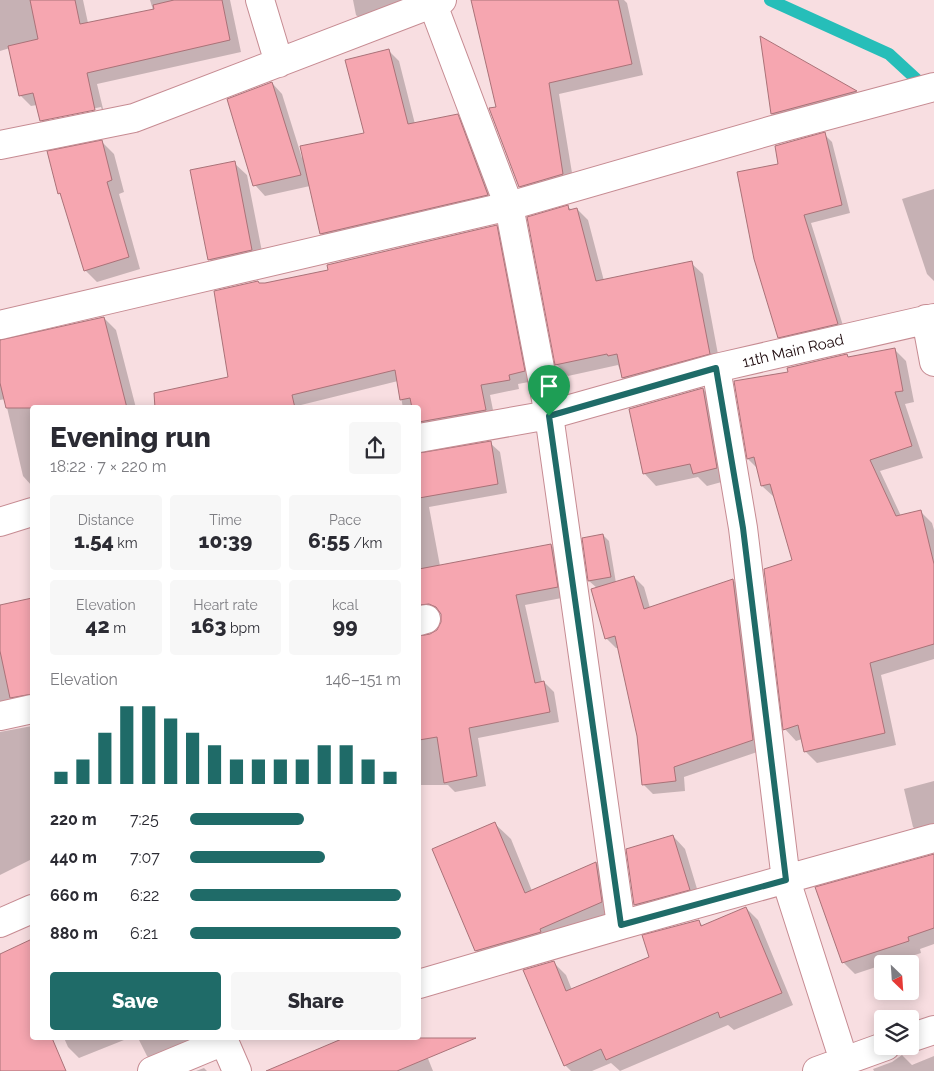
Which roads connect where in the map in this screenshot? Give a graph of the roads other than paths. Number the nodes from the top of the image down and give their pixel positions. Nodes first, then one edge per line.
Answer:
1 (260, 0) edge
2 (437, 1) edge
3 (279, 63) junction
4 (934, 87) edge
5 (0, 145) edge
6 (509, 206) junction
7 (930, 318) edge
8 (0, 325) edge
9 (934, 362) edge
10 (716, 368) junction
11 (549, 416) junction
12 (421, 438) edge
13 (30, 513) edge
14 (0, 522) edge
15 (30, 709) edge
16 (0, 716) edge
17 (934, 838) edge
18 (786, 880) junction
19 (30, 910) edge
20 (0, 923) edge
21 (621, 925) junction
22 (421, 983) edge
23 (934, 1030) edge
24 (919, 1035) edge
25 (226, 1040) edge
26 (228, 1040) edge
27 (874, 1050) edge
28 (844, 1061) junction
29 (152, 1071) edge
30 (237, 1071) edge
31 (818, 1071) edge

1 - 3 street
2 - 3 street
2 - 6 street
3 - 5 street
4 - 6 street
6 - 8 street
6 - 11 street
7 - 9 street
7 - 10 street, 11th Main Road
10 - 11 street, 11th Main Road
10 - 18 street
11 - 12 street, 11th Main Road
11 - 21 street
13 - 14 street
15 - 16 street
17 - 18 street
18 - 21 street
18 - 28 street
19 - 20 street
21 - 22 street
23 - 24 street
25 - 29 street
26 - 30 street
27 - 28 street
28 - 31 street

